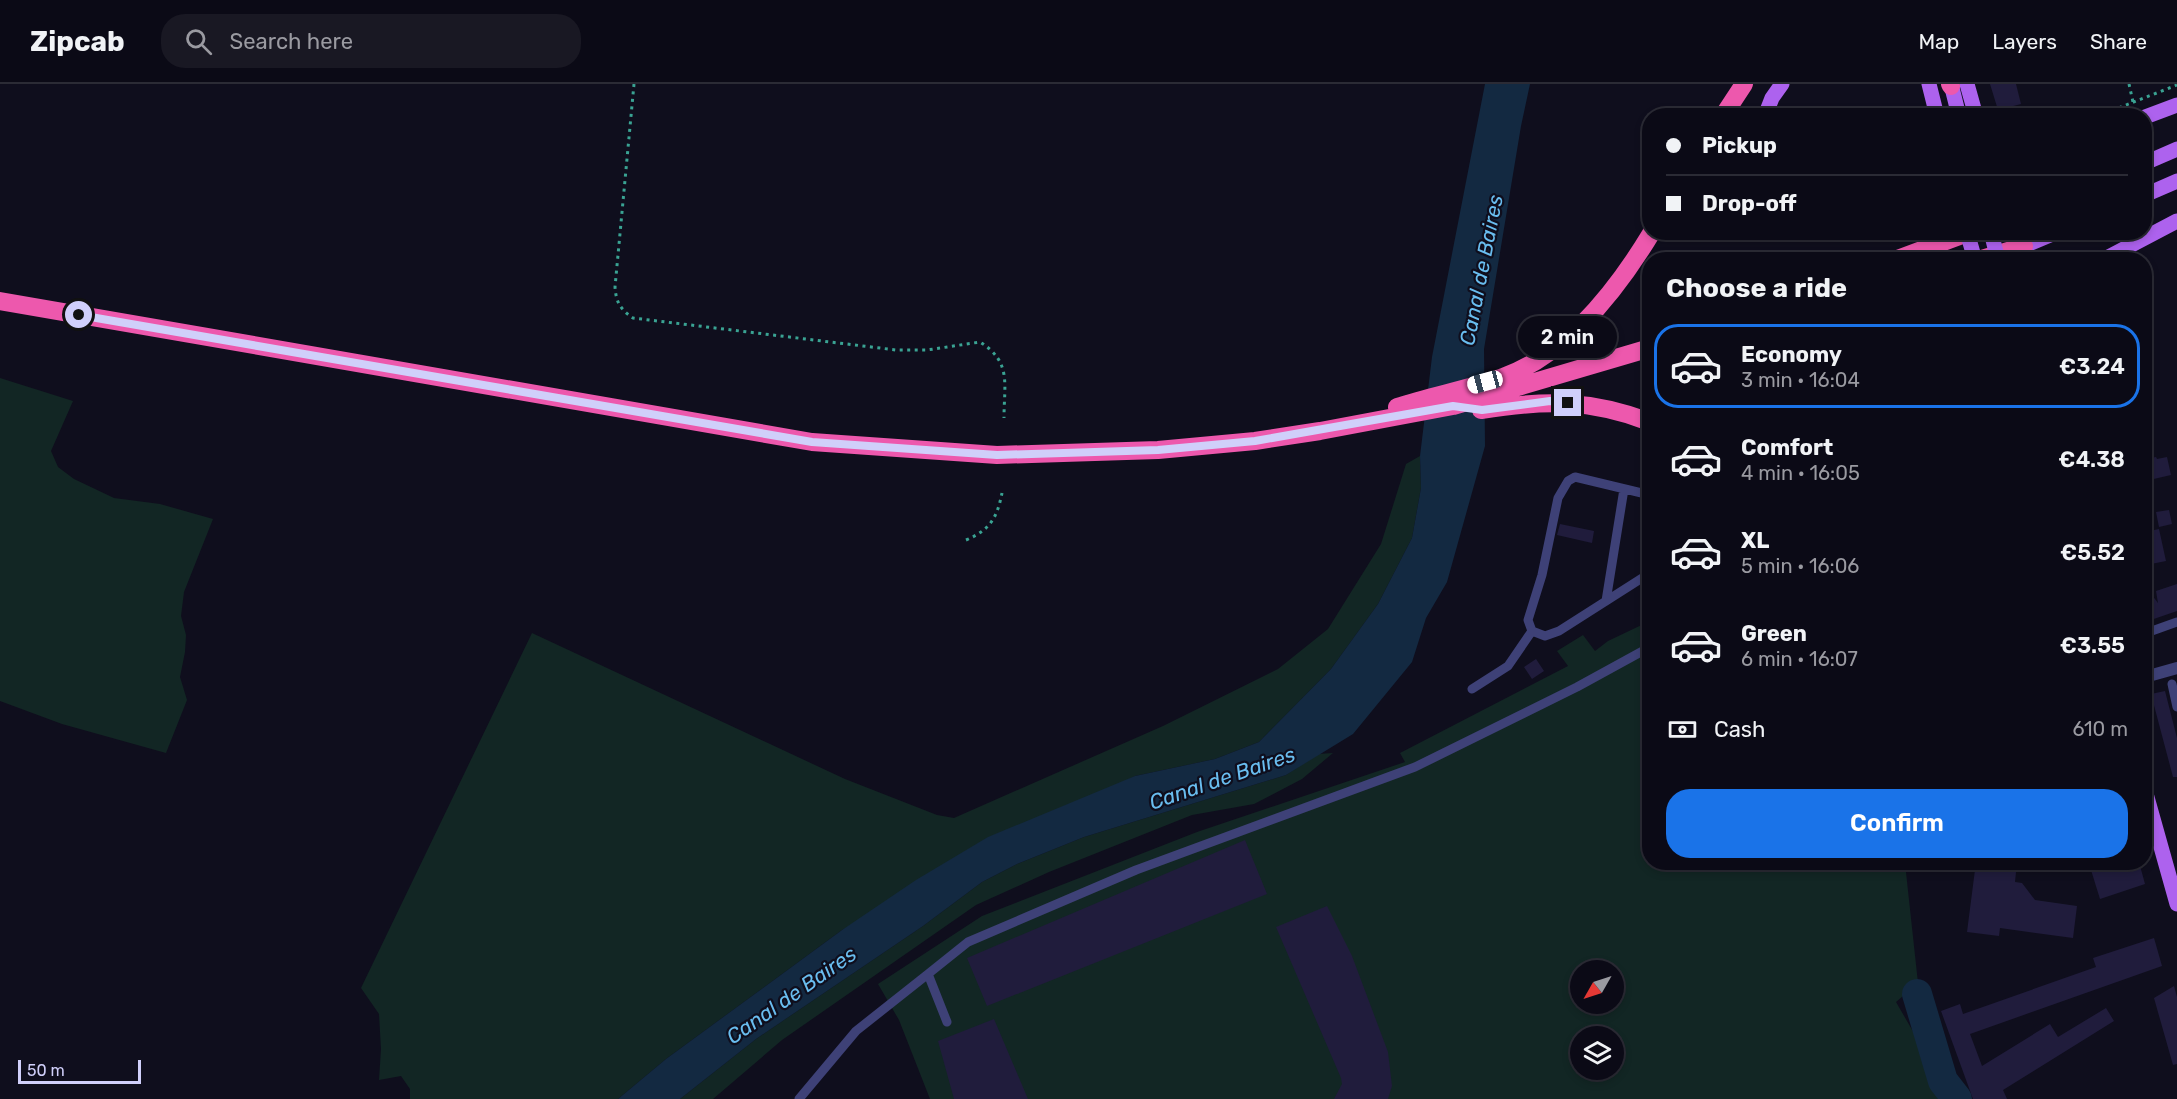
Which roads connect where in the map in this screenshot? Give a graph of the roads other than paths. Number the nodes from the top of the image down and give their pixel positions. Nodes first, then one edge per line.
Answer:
1 (1744, 84) edge
2 (1782, 84) edge
3 (1929, 84) edge
4 (1955, 85) edge
5 (2177, 105) edge
6 (1728, 108) edge
7 (1768, 108) edge
8 (1935, 108) edge
9 (1958, 108) edge
10 (1971, 108) edge
11 (2152, 114) edge
12 (2177, 149) edge
13 (2152, 160) edge
14 (2177, 181) edge
15 (2152, 192) edge
16 (2177, 221) edge
17 (2152, 234) edge
18 (1647, 240) edge
19 (1947, 240) edge
20 (2038, 240) edge
21 (2141, 240) edge
22 (2024, 246) junction
23 (1916, 252) edge
24 (2003, 252) edge
25 (2012, 252) edge
26 (2118, 252) edge
27 (0, 300) edge
28 (1642, 350) edge
29 (1502, 392) junction
30 (1405, 410) junction
31 (1642, 419) edge
32 (1624, 489) junction
33 (1642, 493) edge
34 (1642, 578) edge
35 (1606, 601) junction
36 (2177, 622) edge
37 (1532, 631) junction
38 (2152, 631) edge
39 (1642, 651) edge
40 (2177, 668) edge
41 (2152, 675) edge
42 (2172, 684) dead end
43 (1472, 689) dead end
44 (2177, 707) edge
45 (2152, 815) edge
46 (2177, 904) edge
47 (928, 974) junction
48 (946, 1022) dead end
49 (800, 1099) edge

1 - 6 highway
2 - 7 main road
3 - 8 main road
4 - 9 main road
4 - 10 main road
5 - 11 main road
12 - 13 main road
14 - 15 main road
16 - 17 main road
18 - 29 highway
19 - 23 highway
20 - 22 main road
21 - 26 main road
22 - 24 highway
22 - 25 main road
27 - 30 highway
28 - 29 highway
29 - 30 highway
29 - 30 highway
29 - 31 highway
32 - 33 lane
32 - 35 lane
32 - 37 lane
34 - 35 lane
35 - 37 lane
36 - 38 lane
37 - 43 lane
39 - 47 lane
40 - 41 street
42 - 44 lane
45 - 46 main road
47 - 48 lane
47 - 49 lane

